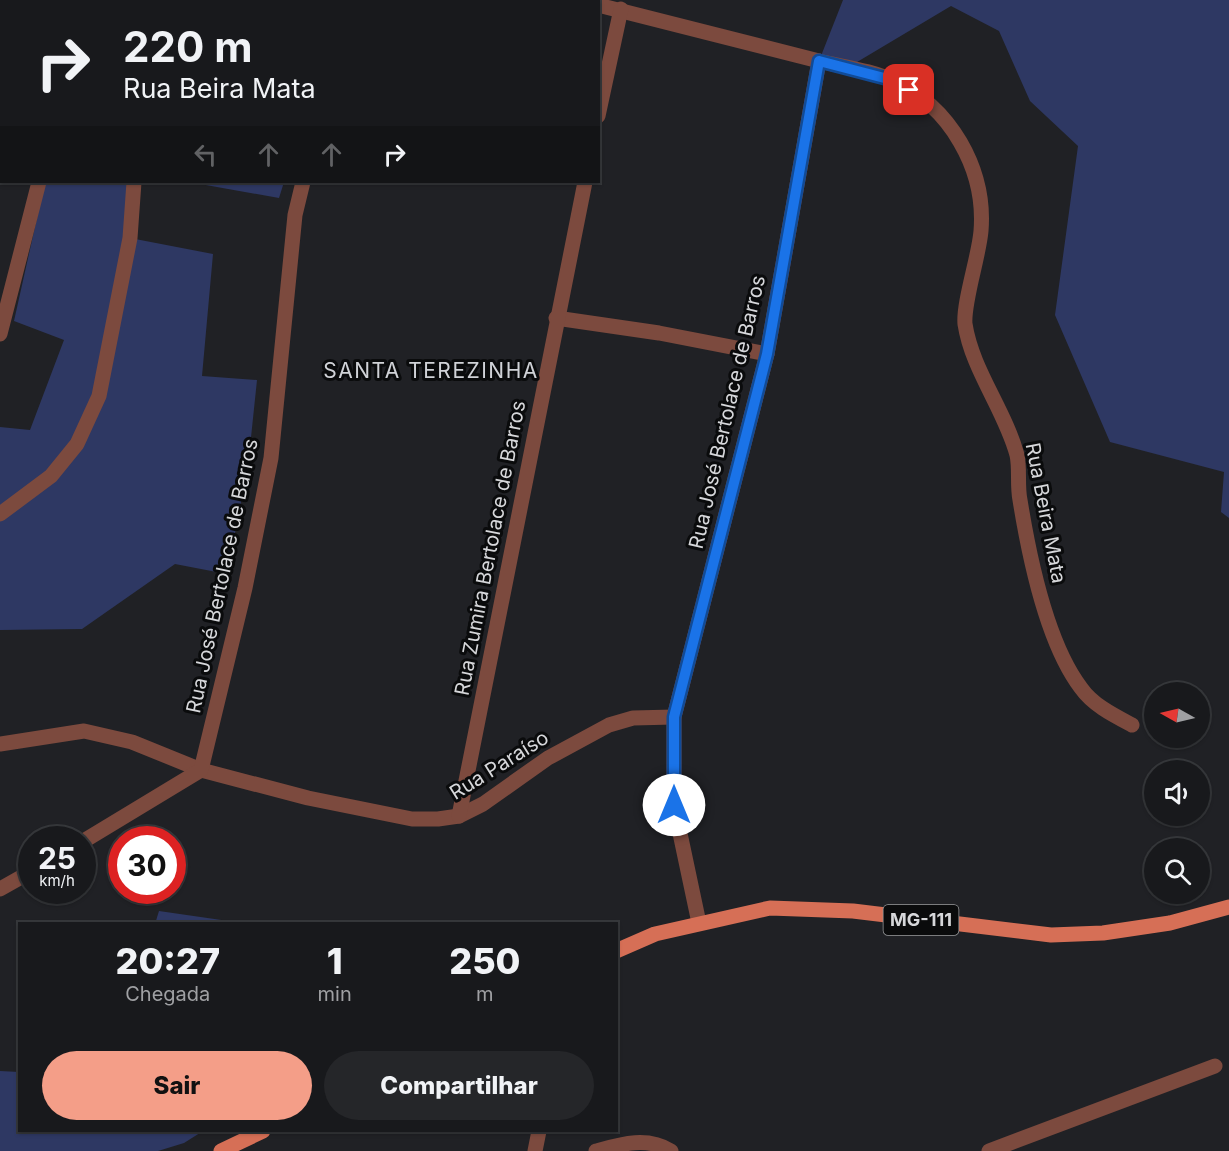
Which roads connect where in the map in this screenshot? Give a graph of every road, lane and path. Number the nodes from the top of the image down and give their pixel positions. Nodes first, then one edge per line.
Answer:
1 (600, 5) edge
2 (621, 9) junction
3 (819, 61) junction
4 (600, 107) edge
5 (39, 183) edge
6 (134, 183) edge
7 (303, 183) edge
8 (585, 183) edge
9 (556, 318) junction
10 (0, 334) edge
11 (767, 354) junction
12 (0, 514) edge
13 (674, 717) junction
14 (1131, 725) dead end
15 (0, 744) edge
16 (201, 770) junction
17 (459, 816) junction
18 (96, 834) edge
19 (18, 879) edge
20 (0, 889) edge
21 (1229, 907) edge
22 (699, 923) junction
23 (618, 950) edge
24 (1215, 1066) dead end
25 (261, 1132) edge
26 (539, 1132) edge
27 (221, 1151) edge
28 (535, 1151) edge
29 (596, 1151) edge
30 (671, 1151) edge
31 (989, 1151) edge

1 - 2 street
2 - 3 street
2 - 4 street
3 - 11 street, Rua José Bertolace de Barros
3 - 14 street, Rua Beira Mata
5 - 10 street
6 - 12 street
7 - 16 street, Rua José Bertolace de Barros
8 - 9 street, Rua Zumira Bertolace de Barros
9 - 11 street
9 - 17 street, Rua Zumira Bertolace de Barros
11 - 13 street, Rua José Bertolace de Barros
13 - 17 street, Rua Paraíso
13 - 22 street, Rua José Bertolace de Barros
15 - 16 street, Rua Paraíso
16 - 17 street, Rua Paraíso
16 - 18 street
19 - 20 street
21 - 22 main road, MG-111
22 - 23 main road, MG-111
24 - 31 street
25 - 27 main road
26 - 28 street
29 - 30 street

